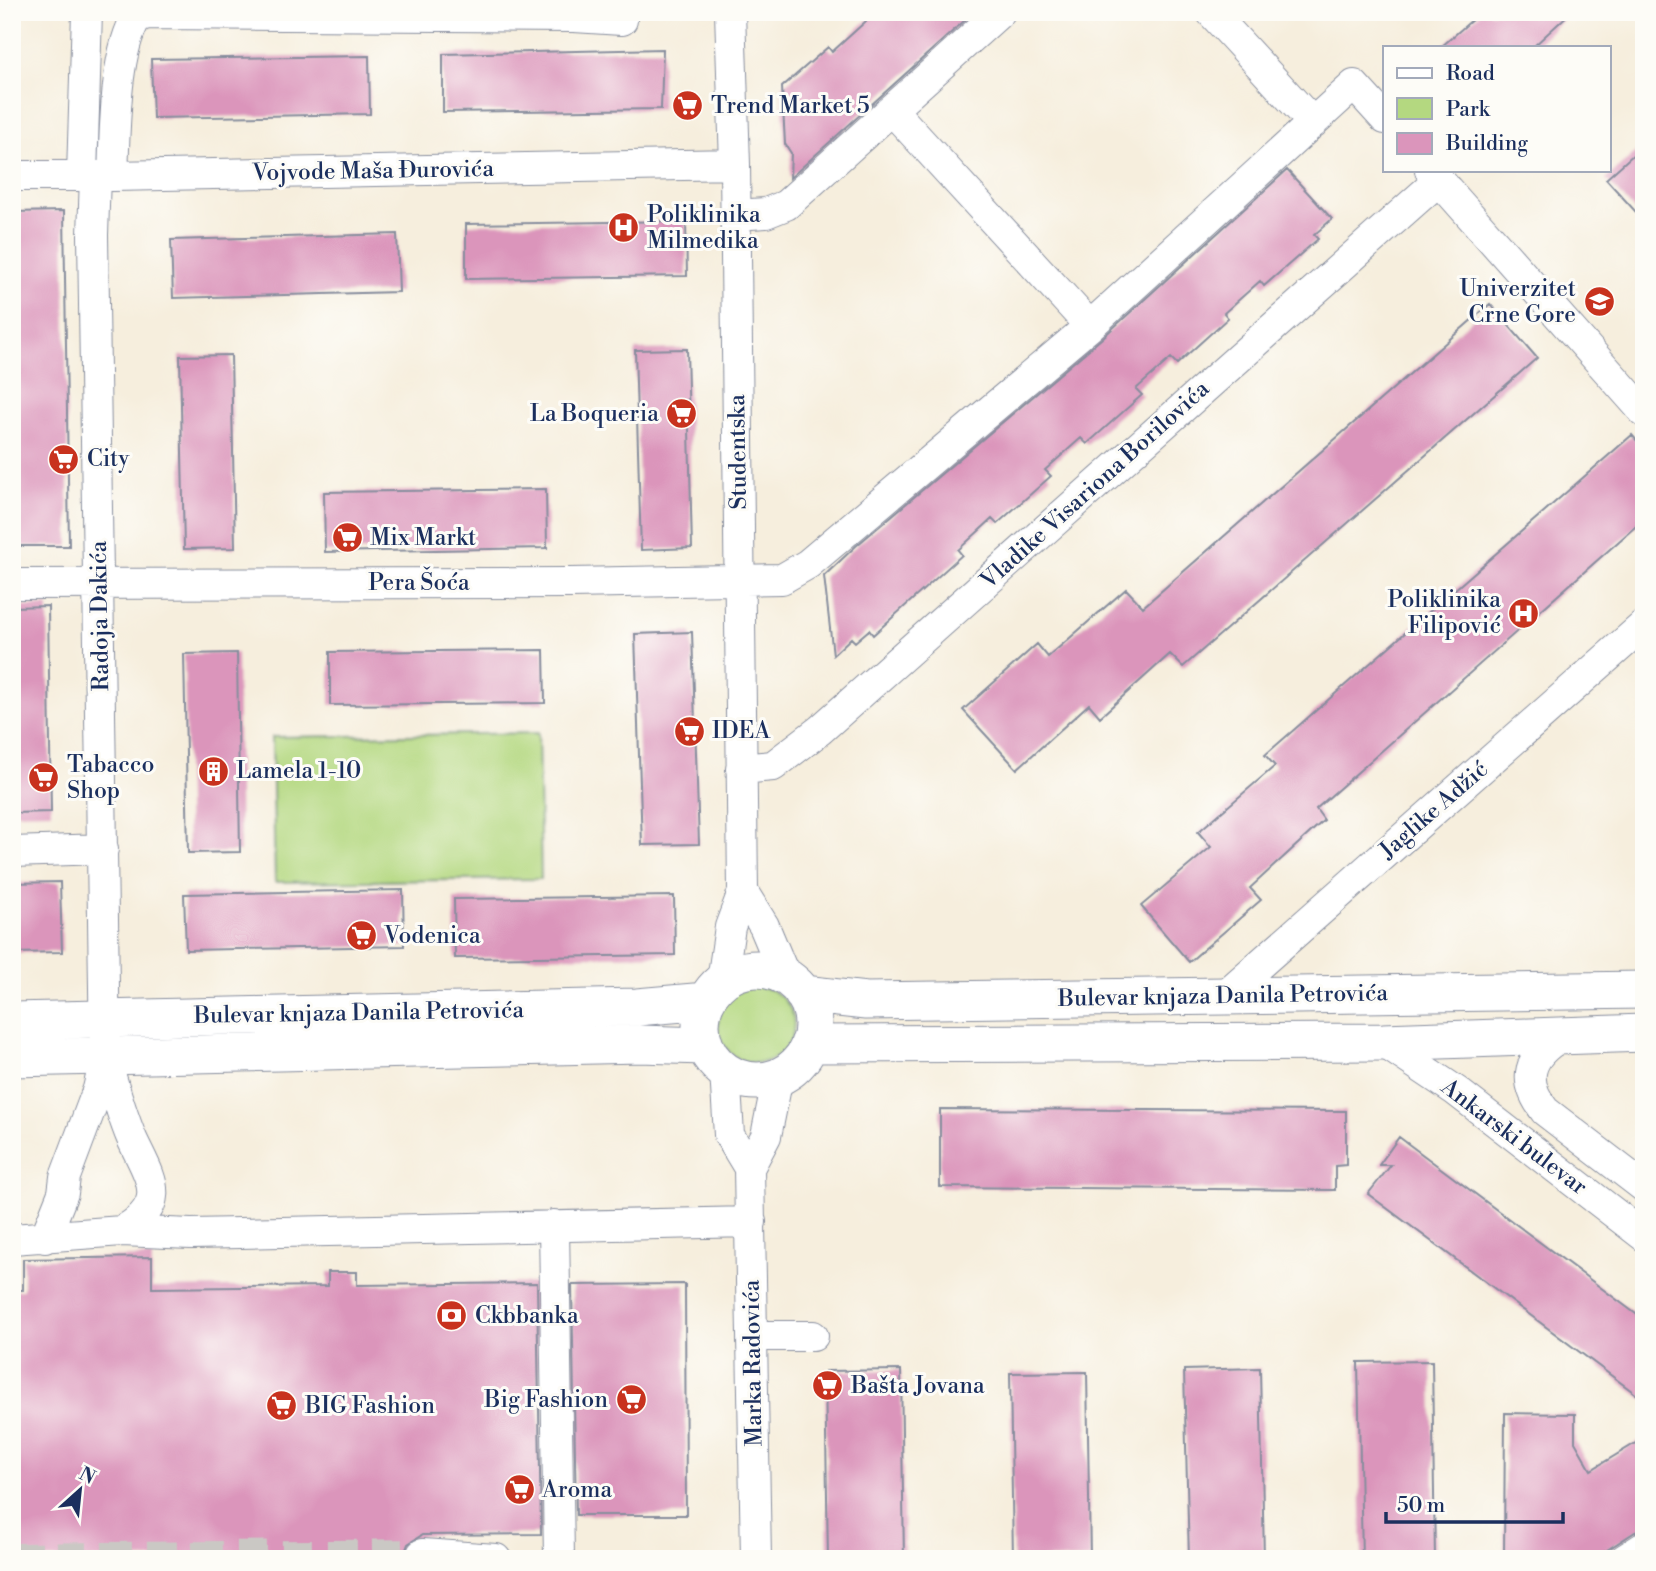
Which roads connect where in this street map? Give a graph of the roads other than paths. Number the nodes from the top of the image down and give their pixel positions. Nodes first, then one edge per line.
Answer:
1 (87, 12) edge
2 (730, 12) edge
3 (1000, 12) edge
4 (1211, 12) edge
5 (246, 14) edge
6 (437, 15) edge
7 (476, 15) edge
8 (574, 15) edge
9 (622, 20) dead end
10 (892, 110) junction
11 (1383, 117) edge
12 (1313, 123) junction
13 (734, 164) junction
14 (1435, 175) edge
15 (12, 176) edge
16 (97, 176) junction
17 (735, 215) junction
18 (1090, 326) junction
19 (1644, 412) edge
20 (739, 581) junction
21 (12, 584) edge
22 (99, 584) junction
23 (1644, 625) edge
24 (741, 769) junction
25 (103, 849) junction
26 (12, 852) edge
27 (743, 892) junction
28 (794, 985) junction
29 (1644, 990) edge
30 (714, 991) junction
31 (1225, 995) junction
32 (104, 1020) junction
33 (12, 1021) edge
34 (1644, 1033) edge
35 (1560, 1037) junction
36 (1382, 1042) junction
37 (809, 1044) junction
38 (106, 1056) junction
39 (12, 1058) edge
40 (714, 1058) junction
41 (778, 1077) junction
42 (749, 1168) junction
43 (153, 1186) junction
44 (1644, 1187) edge
45 (63, 1193) junction
46 (751, 1222) junction
47 (554, 1225) junction
48 (111, 1232) junction
49 (184, 1234) junction
50 (1644, 1236) edge
51 (45, 1238) junction
52 (12, 1239) edge
53 (752, 1336) junction
54 (813, 1336) dead end
55 (1644, 1547) edge
56 (422, 1554) dead end
57 (496, 1559) edge
58 (559, 1559) edge
59 (756, 1559) edge
60 (1625, 1559) edge

1 - 16 street
2 - 13 street, Studentska
3 - 10 street
4 - 12 street
5 - 6 street, Radoja Dakića
5 - 16 street, Radoja Dakića
6 - 7 street, Radoja Dakića
7 - 8 street, Radoja Dakića
8 - 9 street, Radoja Dakića
10 - 17 street
10 - 18 street
11 - 12 street, Pera Šoća
12 - 18 street, Pera Šoća
13 - 16 street, Vojvode Maša Đurovića
13 - 17 street, Studentska
14 - 19 street
14 - 24 street, Vladike Visariona Borilovića
15 - 16 street, Vojvode Maša Đurovića
16 - 22 street, Radoja Dakića
17 - 20 street, Studentska
18 - 20 street, Pera Šoća
20 - 22 street, Pera Šoća
20 - 24 street, Studentska
21 - 22 street, Pera Šoća
22 - 25 street, Radoja Dakića
23 - 31 street, Jaglike Adžić
24 - 27 street, Studentska
25 - 26 street
25 - 32 street, Radoja Dakića
27 - 28 street
27 - 30 street, Studentska
28 - 30 main road, Bulevar knjaza Danila Petrovića
28 - 31 main road, Bulevar knjaza Danila Petrovića
28 - 37 main road
29 - 31 main road, Bulevar knjaza Danila Petrovića
30 - 32 main road, Bulevar knjaza Danila Petrovića
30 - 40 main road
32 - 33 main road, Bulevar knjaza Danila Petrovića
32 - 38 street, Radoja Dakića
34 - 35 main road, Bulevar knjaza Danila Petrovića
35 - 36 main road, Bulevar knjaza Danila Petrovića
35 - 44 street, Ankarski bulevar
36 - 37 main road, Bulevar knjaza Danila Petrovića
36 - 50 street, Ankarski bulevar
37 - 41 main road
38 - 39 main road, Bulevar knjaza Danila Petrovića
38 - 40 main road, Bulevar knjaza Danila Petrovića
38 - 43 street
38 - 45 street
40 - 41 main road, Bulevar knjaza Danila Petrovića
40 - 42 street, Marka Radovića
41 - 42 street
42 - 46 street, Marka Radovića
43 - 48 street
43 - 49 street
45 - 48 street
45 - 51 street
46 - 47 street
46 - 53 street, Marka Radovića
47 - 49 street
47 - 58 street
48 - 49 street
48 - 51 street
51 - 52 street
53 - 54 street
53 - 59 street, Marka Radovića
55 - 60 street
56 - 57 street

